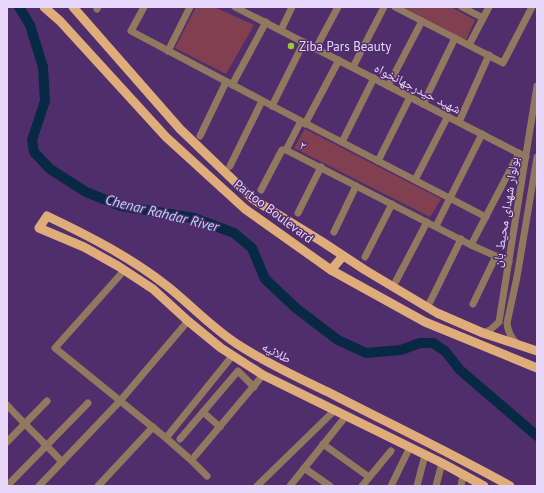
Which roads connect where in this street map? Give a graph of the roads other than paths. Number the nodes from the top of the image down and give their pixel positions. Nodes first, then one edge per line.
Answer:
1 (44, 7) edge
2 (73, 7) edge
3 (144, 7) edge
4 (190, 7) edge
5 (235, 7) edge
6 (292, 7) edge
7 (338, 7) edge
8 (384, 7) edge
9 (395, 7) edge
10 (462, 7) edge
11 (489, 7) edge
12 (532, 7) edge
13 (244, 9) edge
14 (483, 18) junction
15 (422, 21) junction
16 (266, 22) junction
17 (280, 30) junction
18 (455, 38) junction
19 (304, 42) junction
20 (470, 45) junction
21 (316, 48) junction
22 (168, 51) junction
23 (489, 55) junction
24 (339, 60) junction
25 (353, 67) junction
26 (374, 78) junction
27 (229, 84) junction
28 (388, 86) junction
29 (537, 86) edge
30 (410, 97) junction
31 (262, 101) junction
32 (423, 104) junction
33 (272, 106) junction
34 (448, 116) junction
35 (303, 122) junction
36 (459, 122) junction
37 (482, 134) junction
38 (200, 136) dead end
39 (342, 142) junction
40 (286, 150) junction
41 (519, 153) junction
42 (526, 157) junction
43 (537, 158) edge
44 (378, 161) junction
45 (230, 166) dead end
46 (321, 167) junction
47 (415, 180) junction
48 (356, 186) junction
49 (261, 190) dead end
50 (450, 198) junction
51 (392, 204) junction
52 (298, 213) dead end
53 (486, 217) junction
54 (427, 222) junction
55 (436, 226) junction
56 (334, 232) dead end
57 (461, 239) junction
58 (471, 245) junction
59 (343, 256) junction
60 (496, 256) junction
61 (365, 257) dead end
62 (509, 262) junction
63 (331, 270) junction
64 (121, 274) dead end
65 (396, 281) dead end
66 (430, 302) dead end
67 (473, 304) dead end
68 (188, 321) junction
69 (497, 324) junction
70 (507, 325) junction
71 (483, 333) junction
72 (518, 344) junction
73 (537, 350) edge
74 (232, 355) junction
75 (537, 368) edge
76 (263, 375) junction
77 (254, 386) junction
78 (47, 401) dead end
79 (120, 401) junction
80 (88, 403) dead end
81 (7, 405) edge
82 (335, 410) junction
83 (203, 412) junction
84 (346, 416) junction
85 (24, 424) junction
86 (153, 427) junction
87 (220, 427) junction
88 (166, 438) junction
89 (180, 439) dead end
90 (7, 442) edge
91 (323, 444) junction
92 (47, 445) junction
93 (410, 447) junction
94 (443, 450) junction
95 (391, 451) dead end
96 (425, 455) junction
97 (195, 456) dead end
98 (62, 462) junction
99 (440, 462) junction
100 (304, 468) junction
101 (463, 474) junction
102 (206, 476) dead end
103 (369, 477) junction
104 (7, 486) edge
105 (39, 486) edge
106 (98, 486) edge
107 (258, 486) edge
108 (291, 486) edge
109 (330, 486) edge
110 (362, 486) edge
111 (391, 486) edge
112 (417, 486) edge
113 (436, 486) edge
114 (462, 486) edge
115 (484, 486) edge
116 (510, 486) edge

1 - 63 main road, Partoo Boulevard
2 - 59 main road, Partoo Boulevard
3 - 22 street, ۲
4 - 22 street
5 - 13 street, شهید حیدرجهانخواه
6 - 17 street
7 - 21 street
8 - 25 street
9 - 15 street
10 - 14 street
11 - 14 street
12 - 23 street
13 - 16 street, شهید حیدرجهانخواه
14 - 20 street
15 - 18 street
15 - 28 street
16 - 17 street, شهید حیدرجهانخواه
16 - 27 street
17 - 19 street, شهید حیدرجهانخواه
18 - 20 street
18 - 32 street
19 - 21 street, شهید حیدرجهانخواه
19 - 33 street
20 - 23 street
21 - 24 street, شهید حیدرجهانخواه
22 - 27 street, ۲
23 - 36 street
24 - 25 street, شهید حیدرجهانخواه
24 - 35 street
25 - 26 street, شهید حیدرجهانخواه
26 - 28 street, شهید حیدرجهانخواه
26 - 39 street
27 - 31 street, ۲
27 - 38 street
28 - 30 street, شهید حیدرجهانخواه
29 - 42 street, بولوار شهدای محیط بان
30 - 32 street, شهید حیدرجهانخواه
30 - 44 street
31 - 33 street, ۲
31 - 45 street
32 - 34 street, شهید حیدرجهانخواه
33 - 35 street, ۲
34 - 36 street, شهید حیدرجهانخواه
34 - 47 street
35 - 39 street
35 - 40 street, ۲
36 - 37 street, شهید حیدرجهانخواه
37 - 41 street, شهید حیدرجهانخواه
37 - 50 street
39 - 44 street
40 - 46 street, ۲
40 - 49 street
41 - 42 street, شهید حیدرجهانخواه
41 - 53 street
42 - 62 street, بولوار شهدای محیط بان
43 - 70 street, بولوار شهدای محیط بان
44 - 47 street
46 - 48 street, ۲
46 - 52 street
47 - 50 street
48 - 51 street, ۲
48 - 56 street
50 - 53 street
50 - 55 street
51 - 54 street, ۲
51 - 61 street
53 - 58 street
54 - 55 street, ۲
54 - 65 street
55 - 57 street, ۲
57 - 58 street, ۲
57 - 66 street
58 - 60 street, ۲
59 - 63 main road
59 - 71 main road, Partoo Boulevard
60 - 62 street, ۲
60 - 67 street
62 - 69 street, بولوار شهدای محیط بان
63 - 75 main road, Partoo Boulevard
64 - 79 street
68 - 74 main road, طلائیه
68 - 79 street
68 - 94 main road, طلائیه
69 - 70 street
69 - 71 street
70 - 72 street
71 - 72 main road, Partoo Boulevard
72 - 73 main road, Partoo Boulevard
74 - 76 main road, طلائیه
74 - 88 street
76 - 77 street
76 - 82 main road, طلائیه
77 - 83 street
77 - 87 street
78 - 85 street
79 - 86 street
79 - 98 street
80 - 92 street
81 - 85 street
82 - 84 main road, طلائیه
82 - 107 street
83 - 87 street
83 - 89 street
84 - 91 street
84 - 93 main road, طلائیه
85 - 90 street
85 - 92 street
86 - 88 street
86 - 106 street
87 - 97 street
88 - 102 street
91 - 100 street
91 - 103 street
92 - 98 street
92 - 104 street
93 - 96 main road, طلائیه
93 - 111 street
94 - 99 street
94 - 116 main road, طلائیه
95 - 103 street
96 - 99 main road, طلائیه
96 - 112 street
98 - 105 street
99 - 101 main road, طلائیه
99 - 113 street
100 - 108 street
100 - 109 street
101 - 114 street
101 - 115 main road, طلائیه
103 - 110 street

